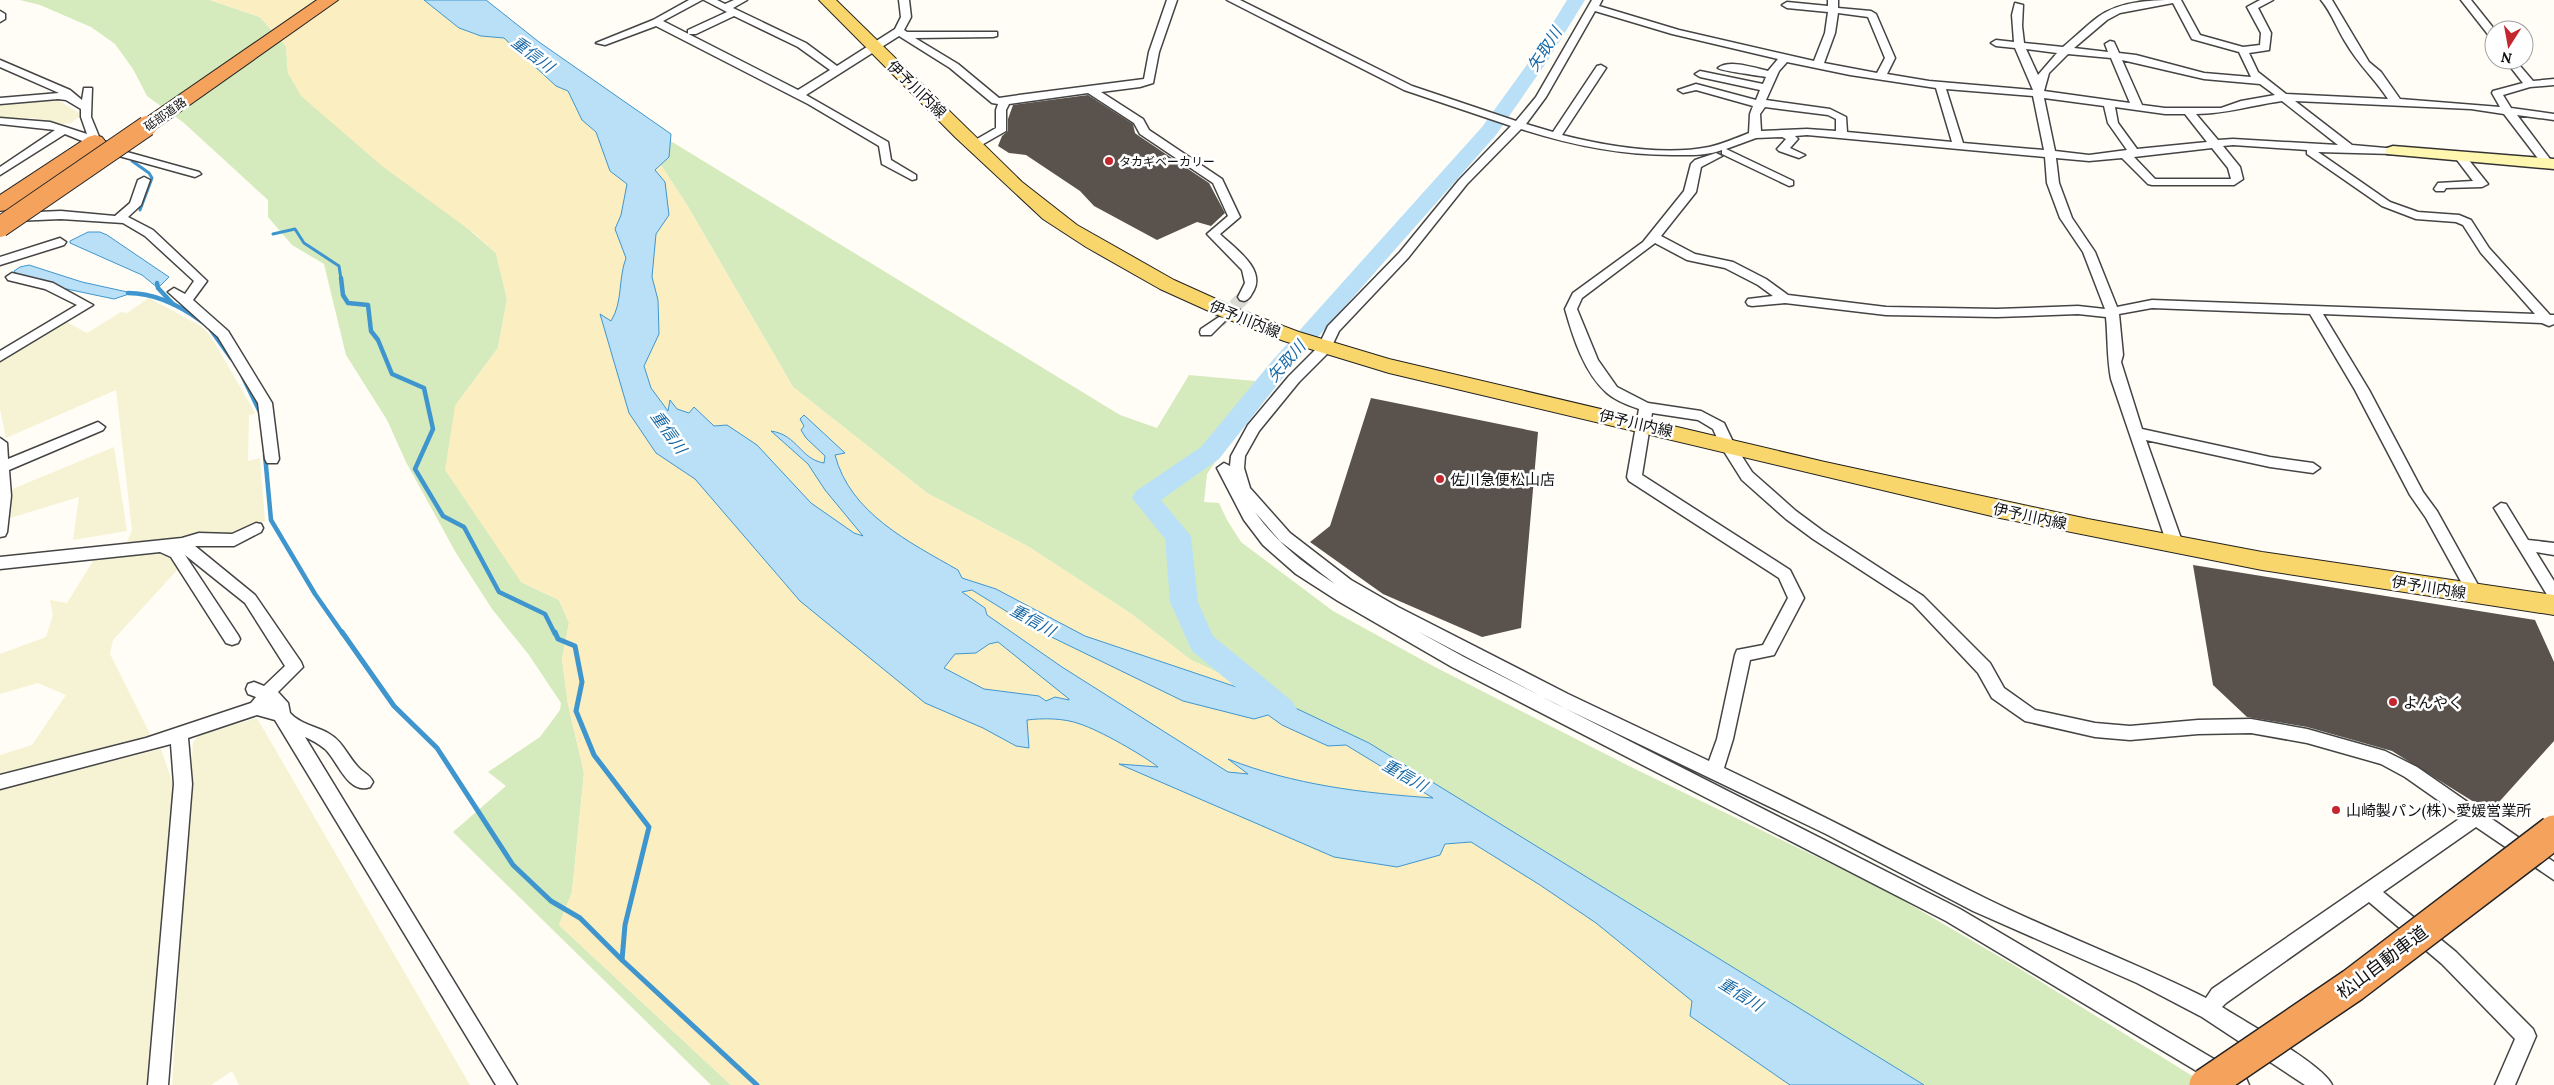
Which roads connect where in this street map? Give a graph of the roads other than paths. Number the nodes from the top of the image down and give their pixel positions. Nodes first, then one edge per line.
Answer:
1 (316, 0) edge
2 (329, 0) edge
3 (697, 0) edge
4 (709, 0) edge
5 (742, 0) edge
6 (827, 0) edge
7 (904, 0) edge
8 (1172, 0) edge
9 (1232, 0) edge
10 (1832, 0) edge
11 (2176, 0) edge
12 (2268, 0) edge
13 (2326, 0) edge
14 (2466, 0) edge
15 (1595, 3) edge
16 (2018, 5) dead end
17 (1787, 6) dead end
18 (2134, 7) junction
19 (728, 10) junction
20 (1834, 11) junction
21 (0, 14) edge
22 (2174, 14) junction
23 (0, 19) edge
24 (657, 22) junction
25 (2484, 22) edge
26 (692, 32) dead end
27 (902, 33) junction
28 (993, 34) dead end
29 (601, 43) dead end
30 (1996, 43) dead end
31 (2110, 44) dead end
32 (2021, 45) junction
33 (875, 48) junction
34 (2244, 50) junction
35 (2063, 51) junction
36 (2115, 56) junction
37 (1785, 58) junction
38 (0, 63) edge
39 (1818, 66) junction
40 (1601, 68) dead end
41 (1723, 68) dead end
42 (838, 70) junction
43 (2518, 70) edge
44 (1700, 74) dead end
45 (1772, 75) junction
46 (1880, 77) junction
47 (2262, 81) junction
48 (2554, 82) edge
49 (2530, 84) junction
50 (1940, 86) junction
51 (1767, 88) junction
52 (1089, 89) junction
53 (88, 90) dead end
54 (1683, 90) dead end
55 (2038, 90) junction
56 (798, 95) junction
57 (69, 97) junction
58 (2285, 97) junction
59 (0, 101) edge
60 (1005, 102) junction
61 (2109, 102) junction
62 (2396, 102) junction
63 (1761, 104) junction
64 (2137, 106) junction
65 (2507, 110) junction
66 (2188, 111) junction
67 (87, 112) junction
68 (2554, 117) edge
69 (0, 121) edge
70 (1516, 124) junction
71 (62, 129) junction
72 (1778, 133) junction
73 (1842, 134) junction
74 (1755, 135) junction
75 (1556, 136) junction
76 (95, 141) junction
77 (2213, 143) junction
78 (1958, 144) junction
79 (974, 145) junction
80 (2318, 146) junction
81 (2348, 147) junction
82 (2393, 151) joint
83 (1726, 152) junction
84 (123, 154) junction
85 (2050, 154) junction
86 (2131, 154) junction
87 (1799, 155) dead end
88 (2460, 156) junction
89 (2550, 164) edge
90 (0, 172) edge
91 (194, 174) dead end
92 (912, 177) dead end
93 (144, 180) dead end
94 (1788, 183) dead end
95 (2440, 189) dead end
96 (0, 205) edge
97 (32, 216) junction
98 (0, 217) edge
99 (119, 218) junction
100 (0, 227) edge
101 (1654, 237) junction
102 (0, 238) edge
103 (60, 242) dead end
104 (0, 261) edge
105 (12, 277) dead end
106 (174, 292) dead end
107 (1244, 297) tunnel mouth
108 (1785, 299) junction
109 (186, 301) junction
110 (1752, 302) dead end
111 (2314, 310) junction
112 (2112, 311) junction
113 (1219, 321) tunnel mouth
114 (2551, 322) edge
115 (1206, 332) dead end
116 (1320, 348) junction
117 (0, 357) edge
118 (1644, 416) junction
119 (98, 428) dead end
120 (2137, 433) junction
121 (0, 443) edge
122 (1727, 445) junction
123 (1238, 456) junction
124 (272, 459) dead end
125 (2, 467) junction
126 (2313, 468) dead end
127 (2501, 508) dead end
128 (256, 528) dead end
129 (0, 532) edge
130 (182, 544) junction
131 (2175, 544) junction
132 (2524, 545) junction
133 (161, 546) junction
134 (2554, 549) edge
135 (0, 563) edge
136 (2475, 594) junction
137 (2554, 594) edge
138 (2554, 605) edge
139 (232, 639) dead end
140 (260, 697) junction
141 (284, 719) junction
142 (179, 734) junction
143 (1714, 773) junction
144 (0, 782) edge
145 (364, 782) dead end
146 (2476, 817) junction
147 (2554, 832) edge
148 (2553, 870) edge
149 (2370, 892) junction
150 (2208, 1010) junction
151 (158, 1085) edge
152 (507, 1085) edge
153 (2206, 1085) edge
154 (2239, 1085) edge
155 (2322, 1085) edge
156 (2505, 1085) edge

1 - 98 highway, 砥部道路
2 - 100 highway, 砥部道路, bridge
3 - 24 street
4 - 19 street
5 - 19 street
6 - 33 main road, 伊予川内線
7 - 27 street
8 - 52 street
9 - 70 street
10 - 20 street
11 - 18 street
11 - 22 street
12 - 34 street
13 - 62 street
14 - 25 street
15 - 37 street
15 - 70 street
16 - 32 street
17 - 20 street
18 - 22 street
18 - 35 street
19 - 26 street
19 - 42 street
20 - 39 street
20 - 46 street
21 - 23 street
22 - 34 street
24 - 29 street
24 - 56 street
27 - 28 street
27 - 33 street
27 - 60 street
30 - 32 street
31 - 36 street
32 - 35 street
32 - 55 street
33 - 42 street
33 - 79 main road, 伊予川内線
34 - 47 street
35 - 36 street
35 - 55 street
36 - 47 street
36 - 64 street
37 - 39 street
37 - 45 street
38 - 57 street
39 - 46 street
40 - 75 street
41 - 45 street
42 - 56 street
43 - 49 street
44 - 51 street
45 - 51 street
46 - 50 street
47 - 58 street
48 - 49 street
49 - 65 street
50 - 55 street
50 - 78 street
51 - 63 street
52 - 60 street
52 - 107 street
53 - 67 street
54 - 63 street
55 - 61 street
55 - 85 street
56 - 92 street
57 - 59 street
57 - 67 street
58 - 62 street
58 - 66 street
58 - 81 street
60 - 79 street
61 - 64 street
61 - 86 street
62 - 65 street
63 - 73 street
63 - 74 street
64 - 66 street
65 - 68 street
65 - 89 street
66 - 77 street
67 - 71 street
67 - 76 street
69 - 71 street
70 - 75 street
70 - 116 street
71 - 76 street
71 - 90 street
72 - 73 street
72 - 74 street
72 - 83 street
72 - 87 street
73 - 78 street
74 - 75 street
76 - 84 street
76 - 96 highway
77 - 80 street
77 - 86 street
77 - 86 street
78 - 85 street
79 - 116 main road, 伊予川内線
80 - 81 street
80 - 114 street
81 - 82 street
82 - 88 street
83 - 94 street
83 - 101 street
84 - 91 street
84 - 97 highway
85 - 86 street
85 - 112 street
88 - 89 street
88 - 95 street
93 - 99 street
97 - 98 street
97 - 99 street
97 - 102 highway
99 - 109 street
101 - 108 street
101 - 118 street
103 - 104 street
105 - 117 street
106 - 109 street
108 - 110 street
108 - 112 street
109 - 124 street
111 - 112 street
111 - 114 street
111 - 136 street
112 - 120 street
113 - 115 street
116 - 118 main road, 伊予川内線
116 - 123 street
118 - 122 main road, 伊予川内線
118 - 143 street
119 - 125 street
120 - 126 street
120 - 131 street
121 - 125 street
122 - 131 main road, 伊予川内線
122 - 146 street
123 - 143 street
123 - 154 street
125 - 129 street
127 - 132 street
128 - 130 street
130 - 133 street
130 - 140 street
131 - 136 main road, 伊予川内線
132 - 134 street
132 - 137 street
133 - 135 street
133 - 139 street
136 - 138 main road, 伊予川内線
140 - 141 street
140 - 142 street
141 - 145 street
141 - 152 street
142 - 144 street
142 - 151 street
143 - 150 street
146 - 148 street
146 - 149 street
147 - 153 highway, 松山自動車道, bridge
149 - 150 street
149 - 156 street
150 - 155 street

